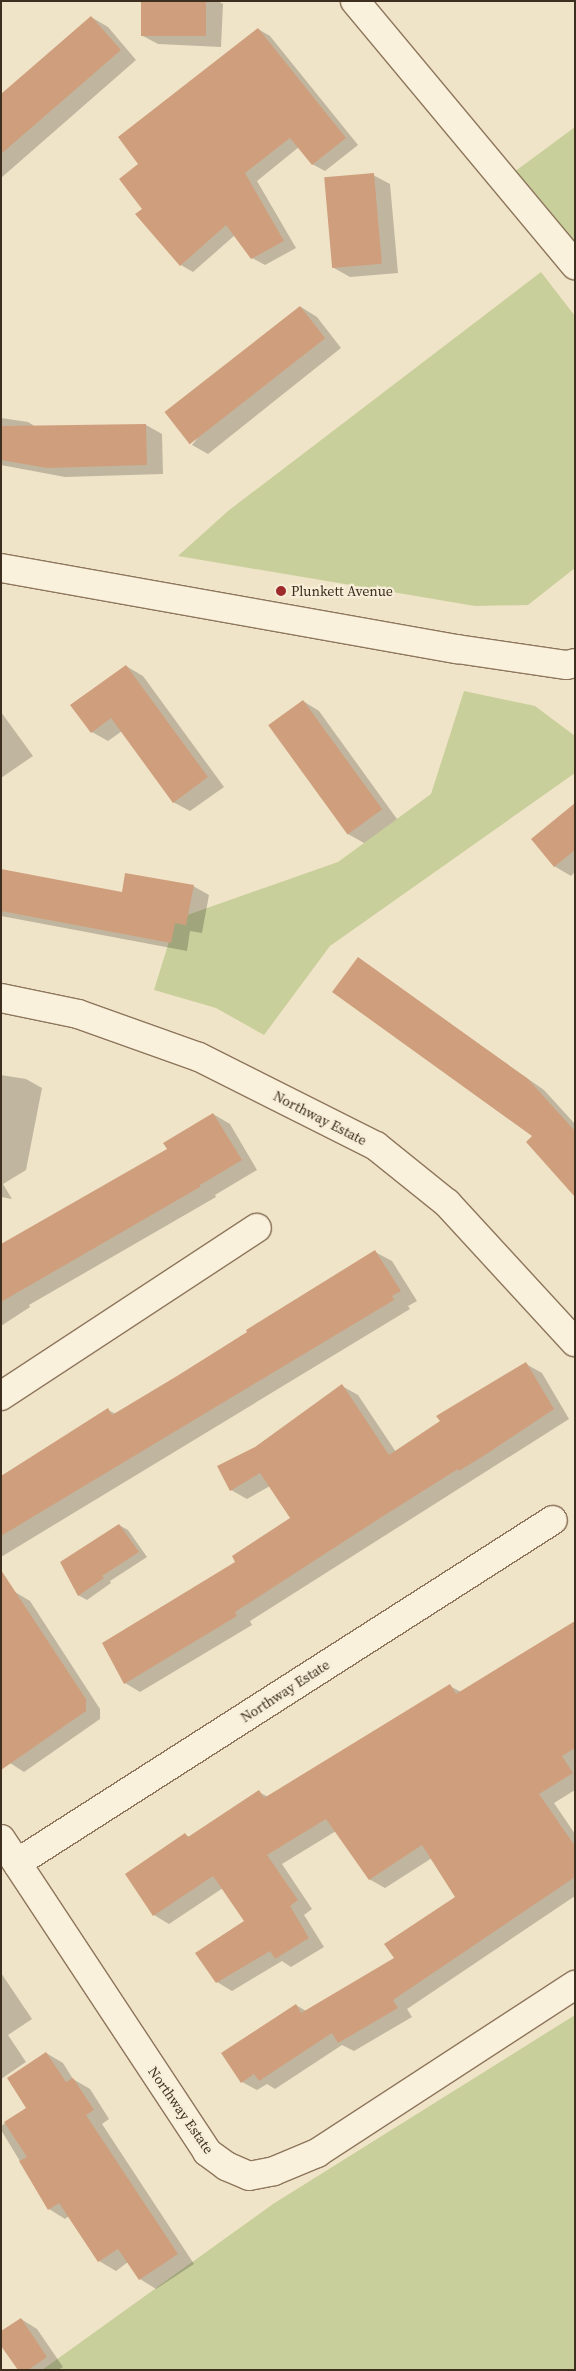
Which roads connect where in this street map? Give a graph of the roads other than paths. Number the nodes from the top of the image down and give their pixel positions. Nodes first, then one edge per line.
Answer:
1 (355, 1) edge
2 (575, 265) edge
3 (1, 568) edge
4 (572, 667) edge
5 (1, 998) edge
6 (257, 1228) dead end
7 (575, 1342) edge
8 (1, 1396) edge
9 (553, 1520) dead end
10 (1, 1838) edge
11 (17, 1863) junction
12 (575, 1985) edge

1 - 2 street
3 - 4 street
5 - 7 street, Northway Estate
6 - 8 street
9 - 11 street, Northway Estate
10 - 11 street, Northway Estate
11 - 12 street, Northway Estate

